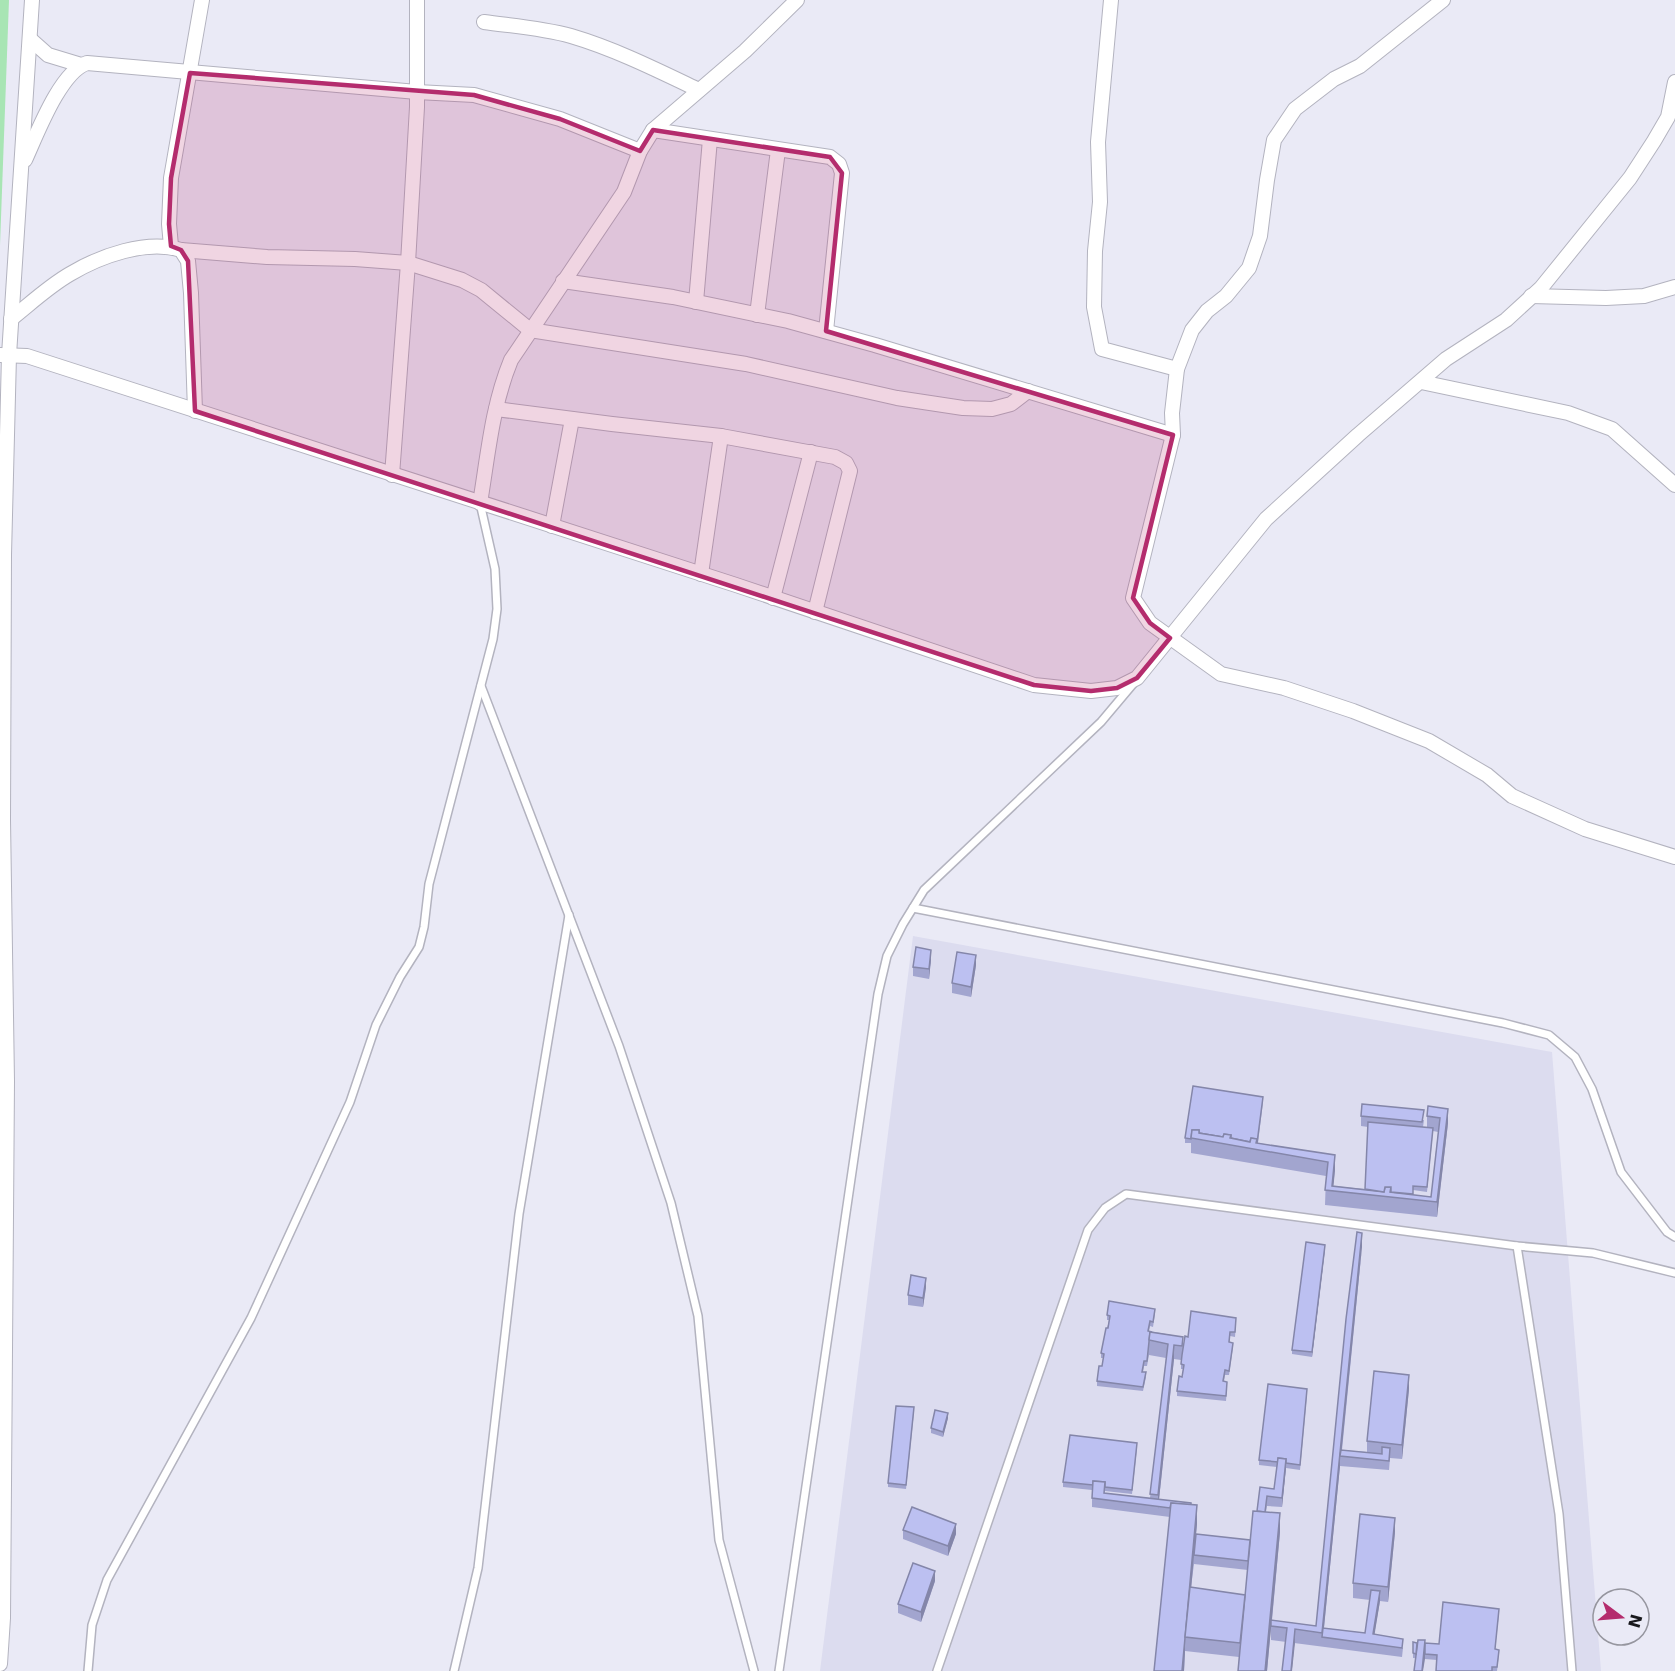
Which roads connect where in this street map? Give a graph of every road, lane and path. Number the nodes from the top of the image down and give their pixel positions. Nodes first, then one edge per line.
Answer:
1 (32, 0) edge
2 (202, 0) edge
3 (417, 0) edge
4 (797, 0) edge
5 (1111, 0) edge
6 (1443, 0) edge
7 (484, 22) dead end
8 (30, 39) junction
9 (81, 65) junction
10 (190, 73) junction
11 (1675, 82) edge
12 (699, 90) junction
13 (417, 92) junction
14 (653, 130) junction
15 (710, 139) junction
16 (778, 150) junction
17 (640, 151) junction
18 (21, 167) junction
19 (176, 248) junction
20 (408, 263) junction
21 (563, 281) junction
22 (1675, 287) edge
23 (1531, 296) junction
24 (696, 302) junction
25 (757, 315) junction
26 (11, 319) junction
27 (530, 330) junction
28 (826, 331) junction
29 (4, 355) edge
30 (1178, 369) junction
31 (1420, 382) junction
32 (1028, 391) junction
33 (496, 409) junction
34 (195, 411) junction
35 (572, 419) junction
36 (1173, 435) junction
37 (721, 436) junction
38 (811, 452) junction
39 (392, 475) junction
40 (1675, 485) edge
41 (480, 503) junction
42 (552, 526) junction
43 (701, 574) junction
44 (773, 598) junction
45 (814, 612) junction
46 (1170, 638) junction
47 (1137, 678) junction
48 (481, 686) junction
49 (1675, 857) edge
50 (913, 908) junction
51 (569, 913) junction
52 (3, 973) edge
53 (3, 1081) edge
54 (3, 1153) edge
55 (1675, 1238) edge
56 (1517, 1246) junction
57 (1675, 1273) edge
58 (2, 1501) edge
59 (2, 1567) edge
60 (1, 1655) edge
61 (88, 1671) edge
62 (454, 1671) edge
63 (754, 1671) edge
64 (779, 1671) edge
65 (937, 1671) edge
66 (1572, 1671) edge

1 - 8 street
2 - 10 street
3 - 13 street
4 - 12 street
5 - 30 street
6 - 30 street
7 - 12 street
8 - 9 street
8 - 18 street
9 - 10 street
9 - 18 street
10 - 13 street
10 - 19 street
11 - 23 street
12 - 14 street
13 - 17 street
13 - 20 street
14 - 15 street
14 - 17 street
15 - 16 street
15 - 24 street
16 - 25 street
16 - 28 street
17 - 21 street
18 - 26 street
19 - 20 street
19 - 26 street
19 - 34 street
20 - 27 street
20 - 39 street
21 - 24 street
21 - 27 street
22 - 23 street
23 - 31 street
24 - 25 street
25 - 28 street
26 - 29 street
27 - 32 street
27 - 33 street
28 - 32 street
29 - 34 street
29 - 52 street
30 - 36 street
31 - 40 street
31 - 46 street
32 - 36 street
33 - 35 street
33 - 41 street
34 - 39 street
35 - 37 street
35 - 42 street
36 - 46 street
37 - 38 street
37 - 43 street
38 - 44 street
38 - 45 street
39 - 41 street
41 - 42 street
41 - 48 lane
42 - 43 street
43 - 44 street
44 - 45 street
45 - 47 street
46 - 47 street
46 - 49 street
47 - 50 lane
48 - 51 lane
48 - 61 lane
50 - 55 lane
50 - 64 lane
51 - 62 lane
51 - 63 lane
52 - 53 street
53 - 54 street
54 - 58 street
56 - 57 lane
56 - 65 lane
56 - 66 lane
58 - 59 street
59 - 60 street

